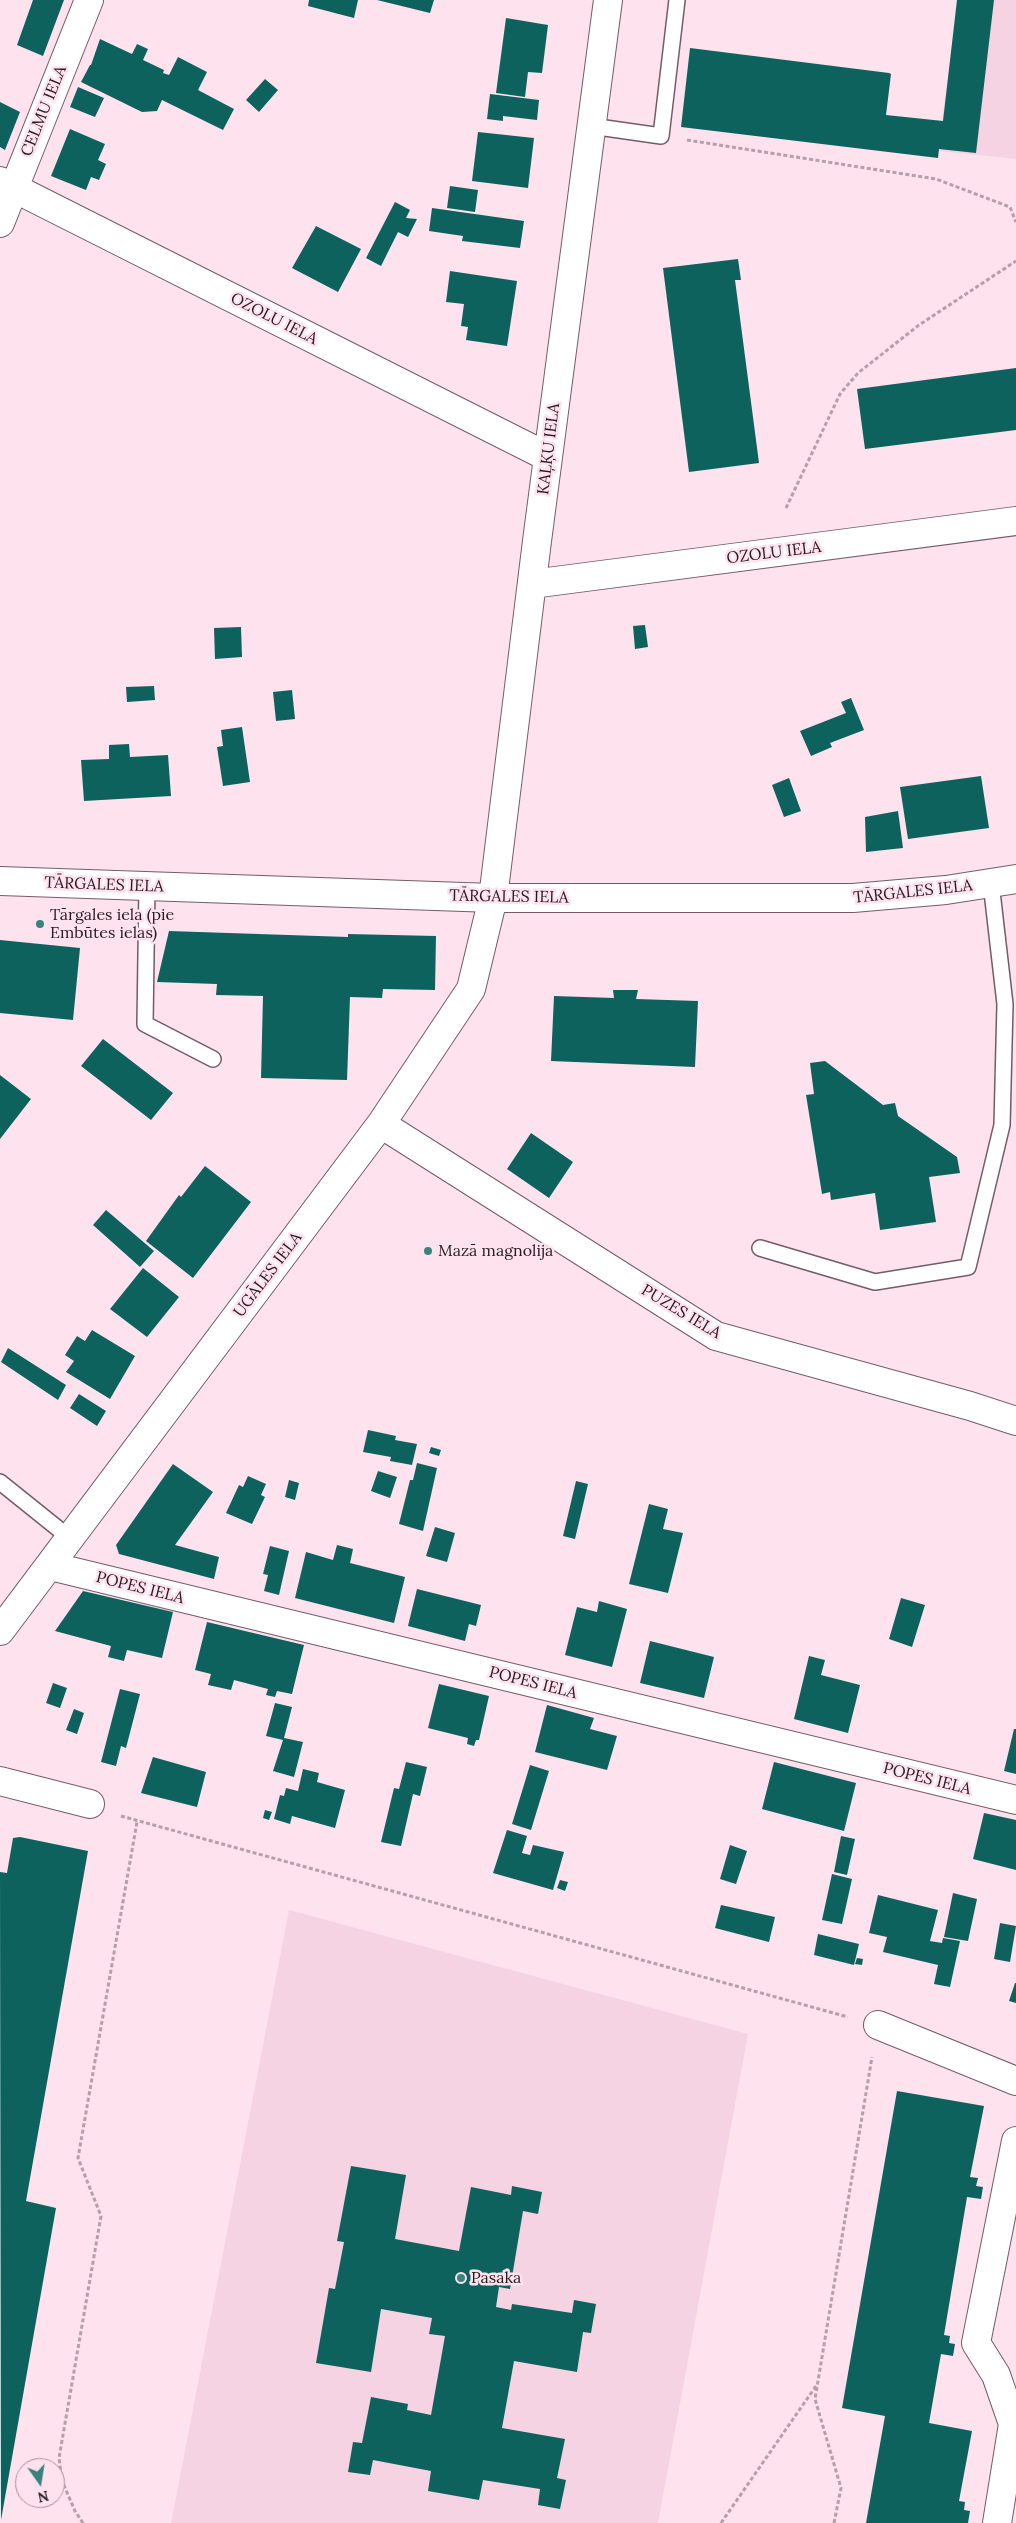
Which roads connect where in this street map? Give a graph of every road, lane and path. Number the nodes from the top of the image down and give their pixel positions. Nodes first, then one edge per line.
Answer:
1 (89, 0) edge
2 (608, 0) edge
3 (678, 0) edge
4 (591, 126) junction
5 (661, 136) junction
6 (7, 184) edge
7 (1016, 222) edge
8 (0, 223) edge
9 (1016, 261) edge
10 (548, 457) junction
11 (786, 508) dead end
12 (1016, 521) edge
13 (532, 584) junction
14 (1004, 881) edge
15 (0, 882) edge
16 (147, 886) junction
17 (494, 898) junction
18 (213, 1060) dead end
19 (381, 1124) junction
20 (760, 1248) dead end
21 (1016, 1421) edge
22 (0, 1482) edge
23 (71, 1539) junction
24 (50, 1566) junction
25 (0, 1631) edge
26 (0, 1781) edge
27 (1016, 1800) edge
28 (90, 1804) joint
29 (137, 1822) junction
30 (878, 2025) junction
31 (1016, 2081) edge
32 (1016, 2141) edge
33 (1006, 2378) edge
34 (817, 2386) junction
35 (83, 2523) edge
36 (721, 2523) edge
37 (834, 2523) edge
38 (997, 2523) edge

1 - 6 street, CELMU IELA
2 - 4 street, KAĻĶU IELA
3 - 5 lane
4 - 5 lane
4 - 10 street, KAĻĶU IELA
5 - 7 path
6 - 8 street, CELMU IELA
6 - 10 street, OZOLU IELA
9 - 11 path
10 - 13 street, KAĻĶU IELA
12 - 13 street, OZOLU IELA
13 - 17 street, KAĻĶU IELA
14 - 17 street, TĀRGALES IELA
14 - 20 lane
15 - 16 street, TĀRGALES IELA
16 - 17 street, TĀRGALES IELA
16 - 18 lane
17 - 19 street, UGĀLES IELA
19 - 21 street, PUZES IELA
19 - 23 street, UGĀLES IELA
22 - 23 lane
23 - 24 street, UGĀLES IELA
24 - 25 street, UGĀLES IELA
24 - 27 street, POPES IELA
26 - 28 street
28 - 29 path
29 - 30 path
29 - 35 path
30 - 31 street
30 - 34 path
32 - 33 street
33 - 38 street
34 - 36 path
34 - 37 path

